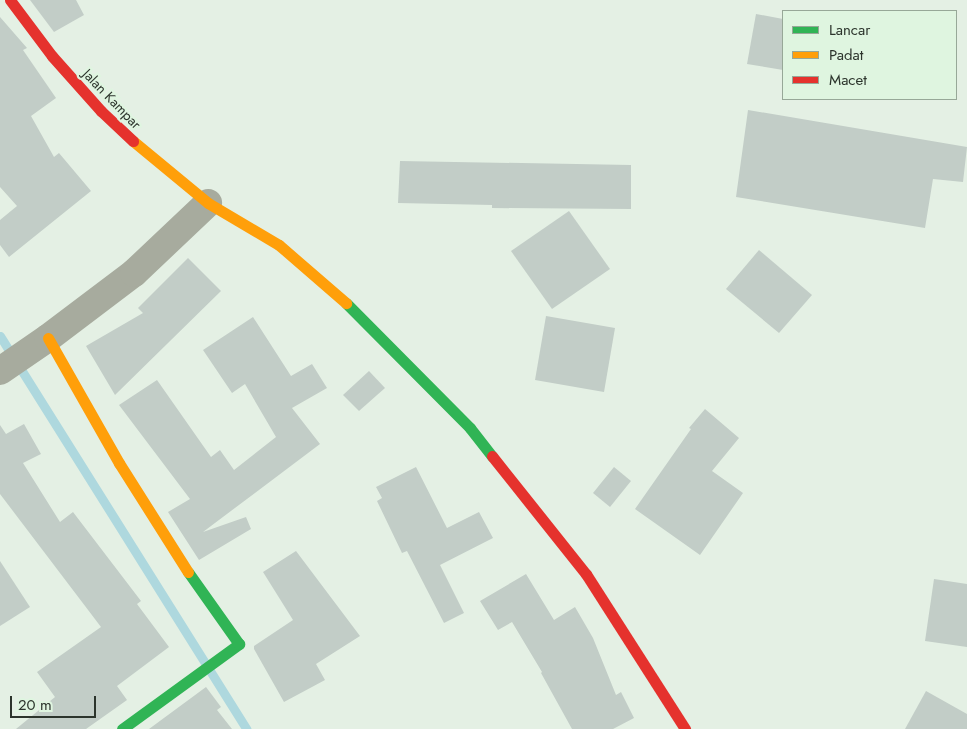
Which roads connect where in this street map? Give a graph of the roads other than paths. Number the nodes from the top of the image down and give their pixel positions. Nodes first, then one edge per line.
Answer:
1 (10, 0) edge
2 (208, 203) junction
3 (43, 342) junction
4 (0, 371) edge
5 (122, 729) edge
6 (684, 729) edge

1 - 2 street, Jalan Kampar
2 - 3 street
2 - 6 street, Jalan Kampar
3 - 4 street
3 - 5 street

